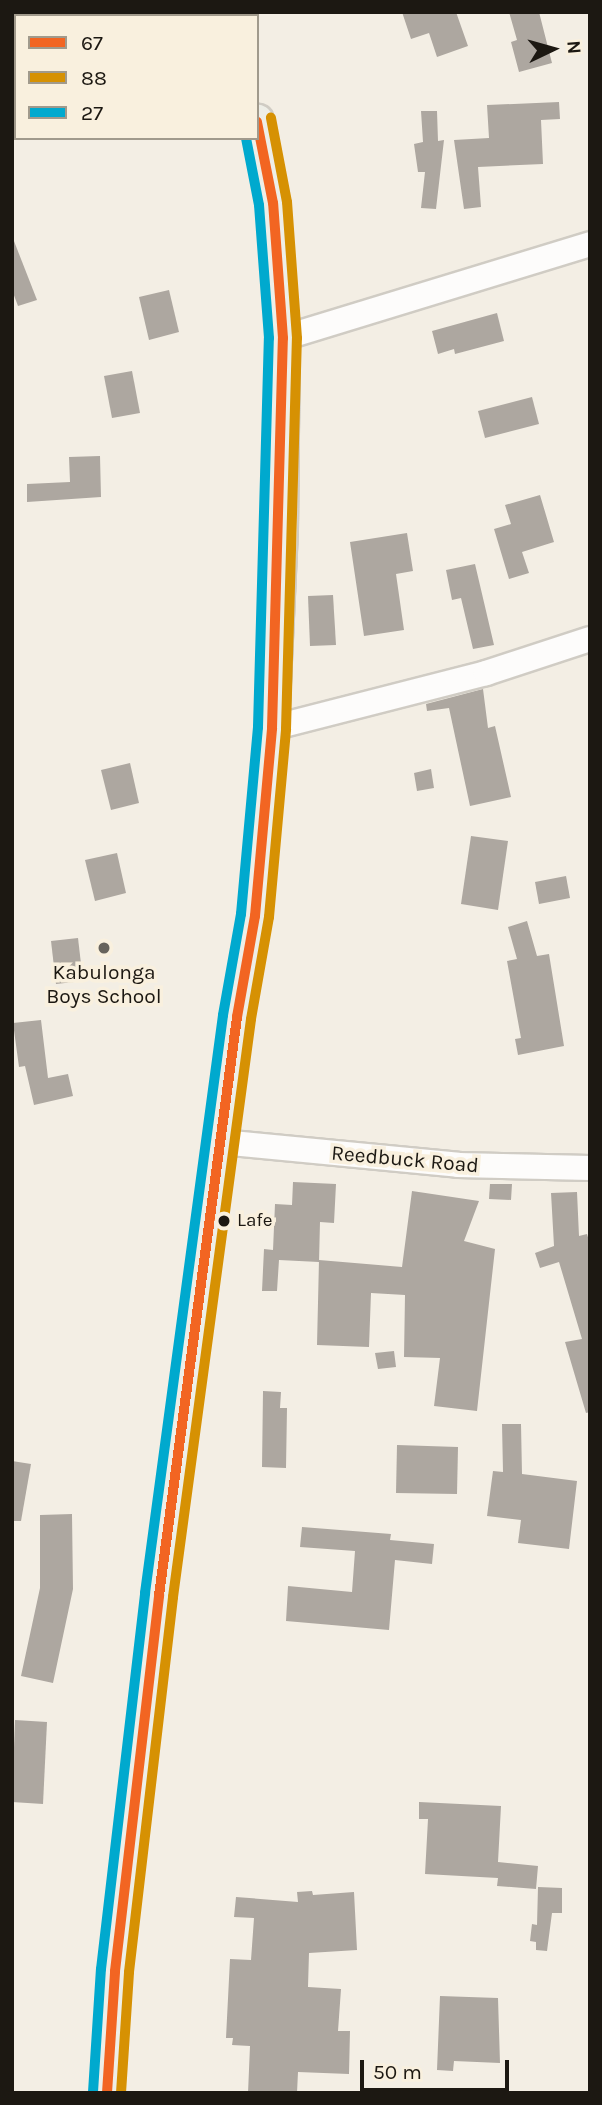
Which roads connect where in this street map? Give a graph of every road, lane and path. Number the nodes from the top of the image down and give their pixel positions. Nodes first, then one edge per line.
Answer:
1 (259, 131) edge
2 (590, 244) edge
3 (283, 338) junction
4 (590, 639) edge
5 (272, 728) junction
6 (221, 1142) junction
7 (590, 1168) edge
8 (107, 2093) edge

1 - 3 main road
2 - 3 street
3 - 5 main road
4 - 5 street
5 - 6 main road
6 - 7 street, Reedbuck Road
6 - 8 main road

